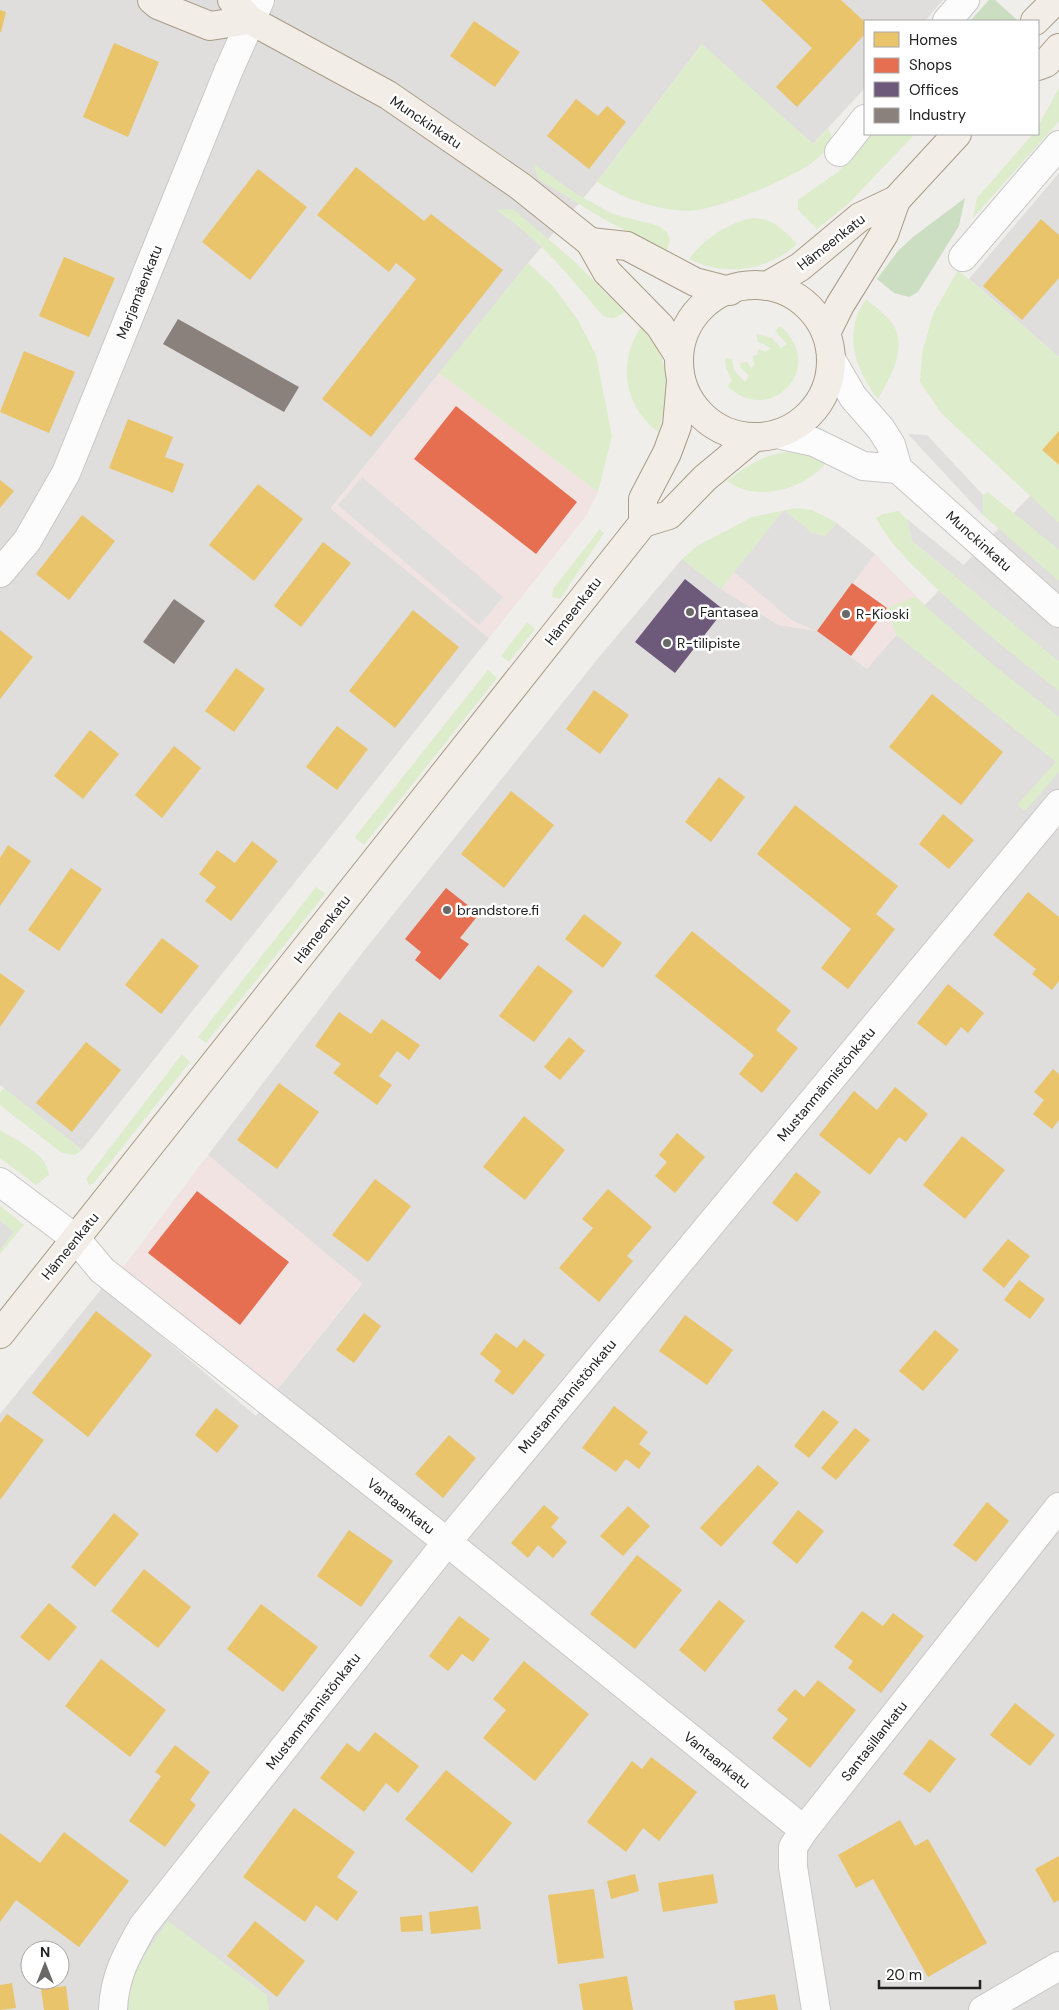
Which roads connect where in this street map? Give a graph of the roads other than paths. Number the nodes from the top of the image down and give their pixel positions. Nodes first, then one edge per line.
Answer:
1 (152, 0) edge
2 (232, 0) edge
3 (965, 0) edge
4 (1059, 2) edge
5 (255, 10) edge
6 (948, 20) edge
7 (1036, 20) edge
8 (1059, 48) edge
9 (1039, 66) edge
10 (864, 120) edge
11 (956, 135) edge
12 (1059, 145) edge
13 (839, 152) dead end
14 (896, 200) junction
15 (590, 242) junction
16 (963, 257) dead end
17 (768, 286) junction
18 (730, 291) junction
19 (829, 346) junction
20 (680, 368) junction
21 (765, 436) junction
22 (898, 470) junction
23 (643, 523) junction
24 (0, 573) edge
25 (1059, 613) edge
26 (1059, 804) edge
27 (0, 1182) edge
28 (76, 1239) junction
29 (0, 1334) edge
30 (1059, 1507) edge
31 (447, 1542) junction
32 (804, 1830) junction
33 (1059, 1966) edge
34 (113, 2010) edge
35 (816, 2010) edge
36 (983, 2010) edge

1 - 5 main road
2 - 5 main road, Munckinkatu
3 - 6 street
4 - 7 main road
5 - 15 main road, Munckinkatu
5 - 24 street, Marjamäenkatu
8 - 9 main road
10 - 13 street
11 - 14 main road, Hämeenkatu
12 - 16 street
14 - 17 main road, Hämeenkatu
14 - 19 main road, Hämeenkatu
15 - 18 main road
15 - 20 main road, Munckinkatu
17 - 18 main road
17 - 19 main road
18 - 20 main road
19 - 21 main road
19 - 22 street
20 - 21 main road
20 - 23 main road
21 - 22 street
21 - 23 main road
22 - 25 street, Munckinkatu
23 - 28 main road, Hämeenkatu
26 - 31 street, Mustanmännistönkatu
27 - 28 street, Vantaankatu
28 - 29 main road, Hämeenkatu
28 - 31 street, Vantaankatu
30 - 32 street, Santasillankatu
31 - 32 street, Vantaankatu
31 - 34 street, Mustanmännistönkatu
32 - 35 street, Santasillankatu
33 - 36 street

